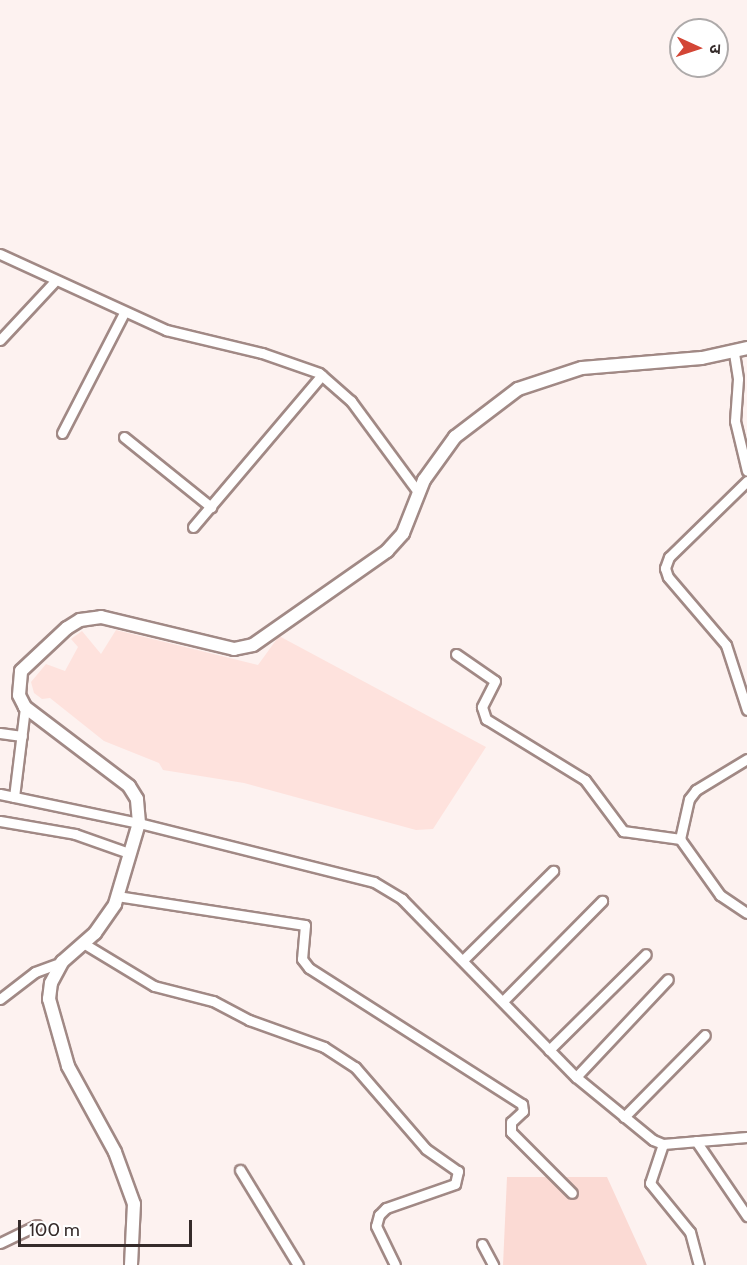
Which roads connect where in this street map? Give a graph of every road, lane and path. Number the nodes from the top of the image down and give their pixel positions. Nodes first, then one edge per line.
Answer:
1 (0, 254) edge
2 (54, 282) junction
3 (124, 313) junction
4 (0, 340) edge
5 (747, 348) edge
6 (734, 353) junction
7 (322, 375) junction
8 (738, 380) junction
9 (747, 387) edge
10 (62, 433) dead end
11 (124, 437) dead end
12 (747, 471) edge
13 (747, 482) edge
14 (418, 492) junction
15 (211, 507) junction
16 (194, 527) dead end
17 (456, 654) dead end
18 (25, 707) junction
19 (747, 710) edge
20 (0, 733) edge
21 (22, 736) junction
22 (747, 759) edge
23 (0, 794) edge
24 (14, 797) junction
25 (0, 821) edge
26 (138, 826) junction
27 (680, 839) junction
28 (130, 850) junction
29 (553, 871) dead end
30 (117, 896) junction
31 (602, 901) dead end
32 (747, 913) edge
33 (83, 944) junction
34 (646, 954) dead end
35 (463, 960) junction
36 (62, 962) junction
37 (668, 979) dead end
38 (0, 999) edge
39 (503, 1001) junction
40 (705, 1035) dead end
41 (549, 1050) junction
42 (576, 1077) junction
43 (624, 1117) junction
44 (747, 1137) edge
45 (696, 1141) junction
46 (663, 1144) junction
47 (240, 1170) dead end
48 (572, 1192) dead end
49 (747, 1216) edge
50 (37, 1225) dead end
51 (0, 1243) edge
52 (482, 1244) dead end
53 (131, 1265) edge
54 (298, 1265) edge
55 (395, 1265) edge
56 (493, 1265) edge
57 (699, 1265) edge

1 - 2 street
2 - 3 street
2 - 4 street
3 - 7 street
3 - 10 street
5 - 6 street
6 - 8 street
6 - 14 street
7 - 14 street
7 - 15 street
8 - 9 street
8 - 12 street
11 - 15 street
13 - 19 street
14 - 18 street
15 - 16 street
17 - 27 street
18 - 21 street
18 - 26 street
20 - 21 street
21 - 24 street
22 - 27 street
23 - 24 street
24 - 26 street
25 - 28 street
26 - 28 street
26 - 35 street
27 - 32 street
28 - 30 street
29 - 35 street
30 - 33 street
30 - 48 street
31 - 39 street
33 - 36 street
33 - 55 street
34 - 41 street
35 - 39 street
36 - 38 street
36 - 53 street
37 - 42 street
39 - 41 street
40 - 43 street
41 - 42 street
42 - 43 street
43 - 46 street
44 - 45 street
45 - 46 street
45 - 49 street
46 - 57 street
47 - 54 street
50 - 51 street
52 - 56 street

